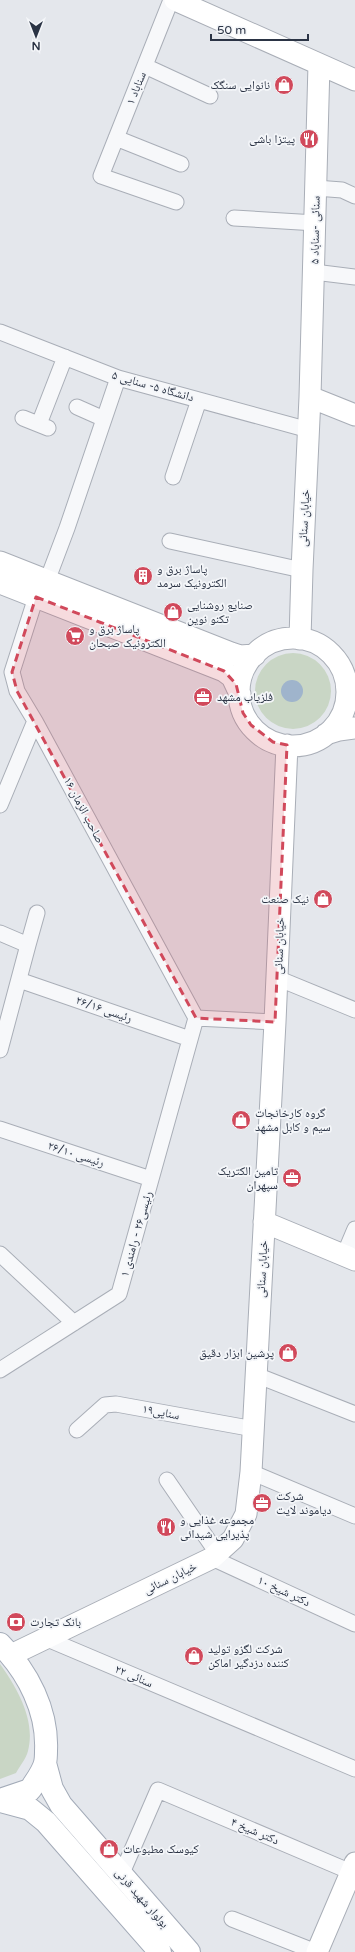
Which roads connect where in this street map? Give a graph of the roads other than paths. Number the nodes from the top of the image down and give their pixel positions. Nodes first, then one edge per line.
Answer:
1 (177, 1) edge
2 (319, 64) junction
3 (145, 66) junction
4 (355, 80) edge
5 (210, 96) dead end
6 (116, 138) junction
7 (181, 164) dead end
8 (316, 188) junction
9 (355, 196) edge
10 (176, 202) dead end
11 (234, 218) dead end
12 (316, 223) junction
13 (314, 272) junction
14 (355, 277) edge
15 (0, 332) edge
16 (65, 357) junction
17 (118, 378) junction
18 (310, 397) junction
19 (199, 400) junction
20 (77, 408) dead end
21 (355, 415) edge
22 (23, 418) dead end
23 (104, 419) junction
24 (309, 430) junction
25 (173, 477) dead end
26 (170, 541) dead end
27 (0, 562) edge
28 (302, 570) junction
29 (0, 583) edge
30 (42, 589) junction
31 (300, 639) junction
32 (255, 655) junction
33 (351, 692) edge
34 (240, 694) junction
35 (36, 721) junction
36 (355, 728) edge
37 (326, 734) junction
38 (286, 745) junction
39 (1, 800) edge
40 (37, 912) dead end
41 (0, 933) edge
42 (28, 945) junction
43 (277, 978) junction
44 (18, 980) junction
45 (355, 1010) edge
46 (196, 1018) junction
47 (275, 1022) junction
48 (190, 1038) junction
49 (0, 1050) edge
50 (0, 1129) edge
51 (151, 1179) junction
52 (264, 1222) junction
53 (355, 1229) edge
54 (0, 1254) edge
55 (349, 1258) edge
56 (74, 1323) junction
57 (0, 1370) edge
58 (256, 1375) junction
59 (355, 1414) edge
60 (254, 1429) junction
61 (78, 1430) dead end
62 (251, 1472) junction
63 (166, 1480) dead end
64 (355, 1516) edge
65 (215, 1556) junction
66 (355, 1624) edge
67 (45, 1638) junction
68 (6, 1650) edge
69 (45, 1763) junction
70 (355, 1770) edge
71 (1, 1800) edge
72 (353, 1867) edge
73 (122, 1873) junction
74 (232, 1919) dead end
75 (160, 1952) edge
76 (189, 1952) edge
77 (317, 1952) edge

1 - 2 street
1 - 3 street, سناباد ۱
2 - 4 street
2 - 8 street, سنائی -سناباد ۵
3 - 5 street
3 - 6 street, سناباد ۱
6 - 7 street
6 - 10 street, سناباد ۱
8 - 9 street
8 - 12 street, سنائی -سناباد ۵
11 - 12 street
12 - 13 street, سنائی -سناباد ۵
13 - 14 street
13 - 18 street, سنائی -سناباد ۵
15 - 16 street, دانشگاه ۵- سنایی ۵
16 - 17 street, دانشگاه ۵- سنایی ۵
16 - 22 street
17 - 19 street, دانشگاه ۵- سنایی ۵
17 - 23 street, صاحب الزمان ۱۶
18 - 21 street
18 - 24 street, خیابان سنائی
19 - 24 street, دانشگاه ۵- سنایی ۵
19 - 25 street
20 - 23 street
23 - 30 street, صاحب الزمان ۱۶
24 - 28 street, خیابان سنائی
26 - 28 street
27 - 30 street
28 - 31 street, خیابان سنائی
29 - 30 street
30 - 32 street
30 - 34 street
30 - 35 street, صاحب الزمان ۱۶
31 - 32 street
31 - 33 street
32 - 34 street
33 - 37 street
34 - 38 street
35 - 39 street
35 - 46 street, صاحب الزمان ۱۶
36 - 37 street
37 - 38 street
38 - 43 street, خیابان سنائی
40 - 42 street
41 - 42 street
42 - 44 street
43 - 45 street
43 - 47 street, خیابان سنائی
44 - 48 street, رئیسی ۲۶/۱۶
44 - 49 street
46 - 47 street
46 - 48 street, رئیسی۲۶ - رامندی ۱
47 - 52 street, خیابان سنائی
48 - 51 street, رئیسی۲۶ - رامندی ۱
50 - 51 street, رئیسی ۲۶/۱۰
51 - 56 street, رئیسی۲۶ - رامندی ۱
52 - 55 street
52 - 58 street, خیابان سنائی
53 - 55 street
54 - 56 street
56 - 57 street, رئیسی۲۶ - رامندی ۱
58 - 59 street
58 - 60 street, خیابان سنائی
60 - 61 street, سنایی۱۹
60 - 62 street, خیابان سنائی
62 - 64 street
62 - 65 street, خیابان سنائی
63 - 65 street
65 - 66 street, دکتر شیخ ۱۰
65 - 67 street, خیابان سنائی
67 - 68 street, خیابان سنائی
67 - 70 street, سنائی ۲۲
68 - 69 main road
69 - 71 main road
69 - 73 main road, بولوار شهید قرنی
71 - 75 main road, بولوار شهید قرنی
72 - 73 street, دکتر شیخ ۴
72 - 77 street
73 - 76 main road, بولوار شهید قرنی
74 - 77 street

